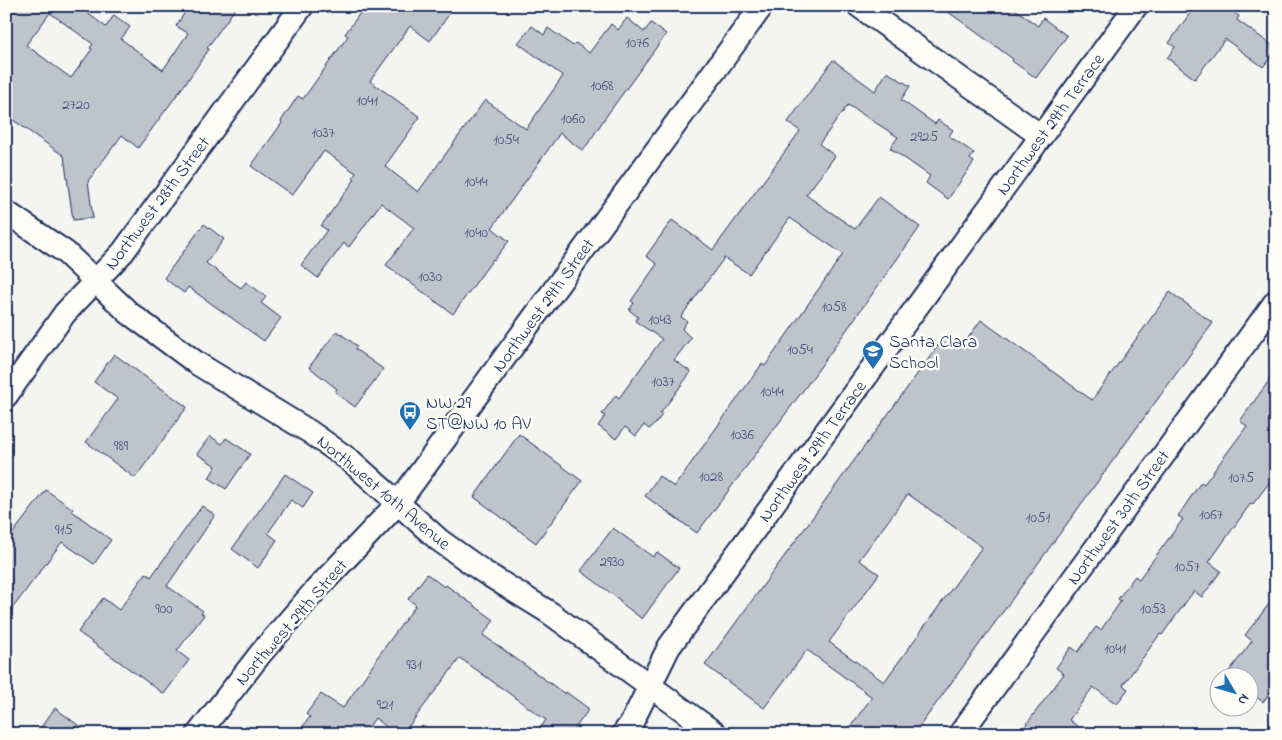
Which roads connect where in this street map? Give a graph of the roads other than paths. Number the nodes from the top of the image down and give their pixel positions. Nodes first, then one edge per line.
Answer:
1 (302, 6) edge
2 (762, 6) edge
3 (859, 6) edge
4 (1136, 6) edge
5 (1041, 136) junction
6 (6, 212) edge
7 (96, 282) junction
8 (1274, 306) edge
9 (6, 396) edge
10 (398, 503) junction
11 (650, 685) junction
12 (198, 734) edge
13 (623, 734) edge
14 (716, 734) edge
15 (960, 734) edge

1 - 7 street, Northwest 28th Street
2 - 10 street, Northwest 29th Street
3 - 5 street
4 - 5 street, Northwest 29th Terrace
5 - 11 street, Northwest 29th Terrace
6 - 7 street, Northwest 10th Avenue
7 - 9 street, Northwest 28th Street
7 - 10 street, Northwest 10th Avenue
8 - 15 street, Northwest 30th Street
10 - 11 street, Northwest 10th Avenue
10 - 12 street, Northwest 29th Street
11 - 13 street, Northwest 29th Terrace
11 - 14 street, Northwest 10th Avenue

